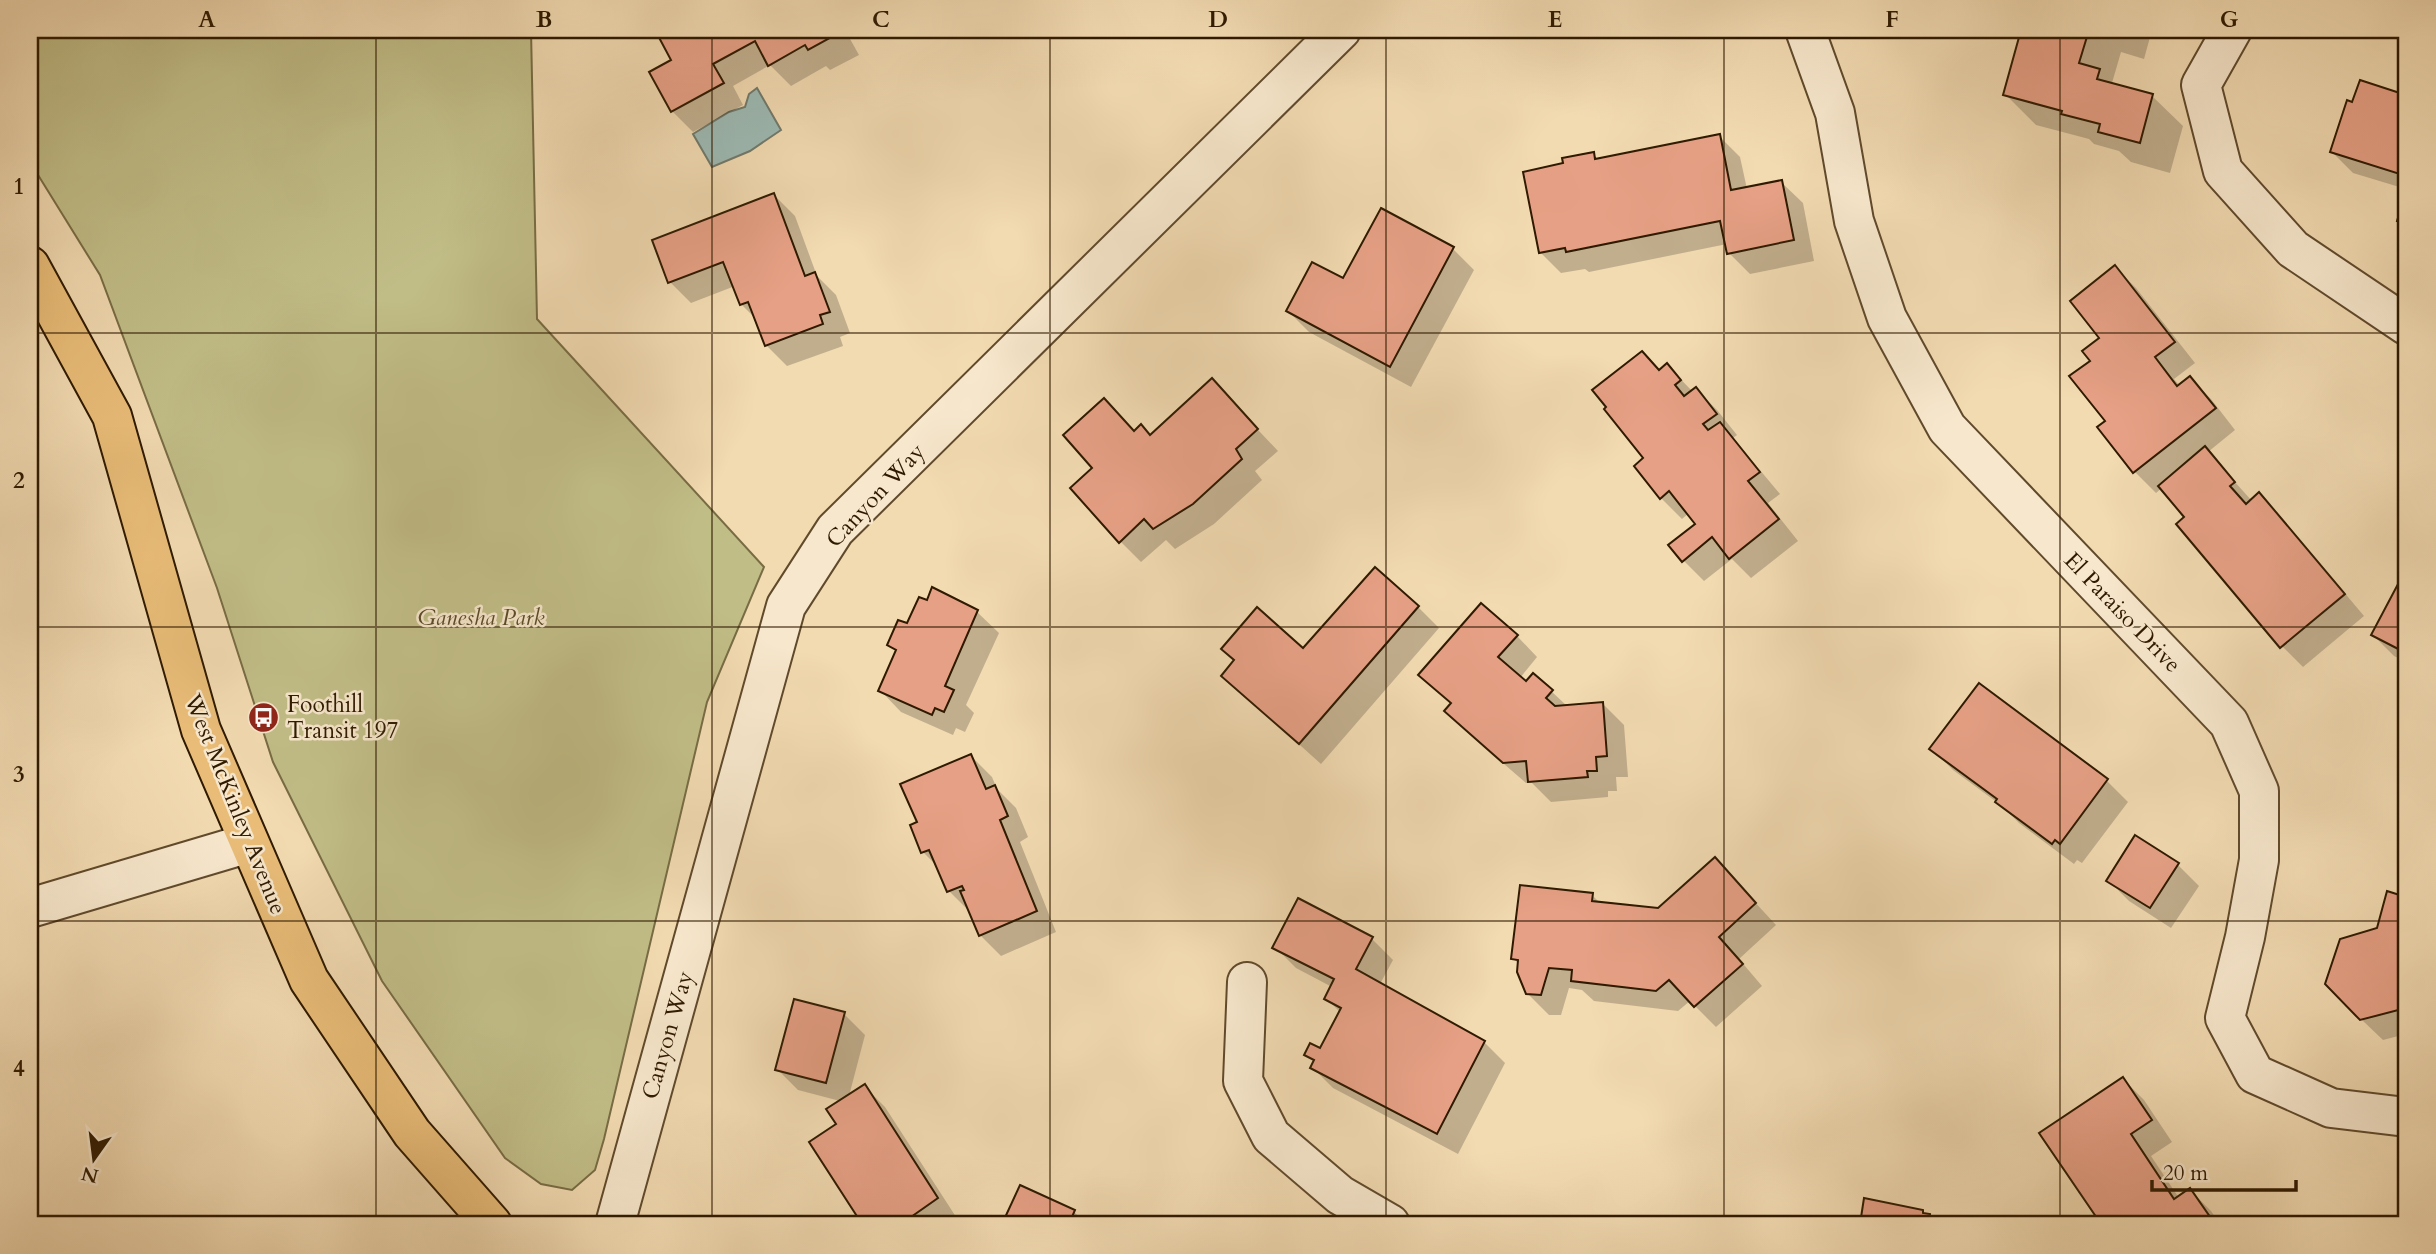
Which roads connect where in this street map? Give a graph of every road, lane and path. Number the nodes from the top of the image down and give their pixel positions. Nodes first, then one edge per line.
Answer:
1 (1341, 30) edge
2 (1805, 30) edge
3 (2232, 30) edge
4 (30, 266) edge
5 (2406, 326) edge
6 (249, 843) junction
7 (30, 908) edge
8 (1247, 982) dead end
9 (2406, 1117) edge
10 (492, 1224) edge
11 (615, 1224) edge
12 (1390, 1224) edge

1 - 11 street, Canyon Way
2 - 9 street, El Paraiso Drive
3 - 5 street
4 - 6 main road, West McKinley Avenue
6 - 7 street
6 - 10 main road, West McKinley Avenue
8 - 12 street

